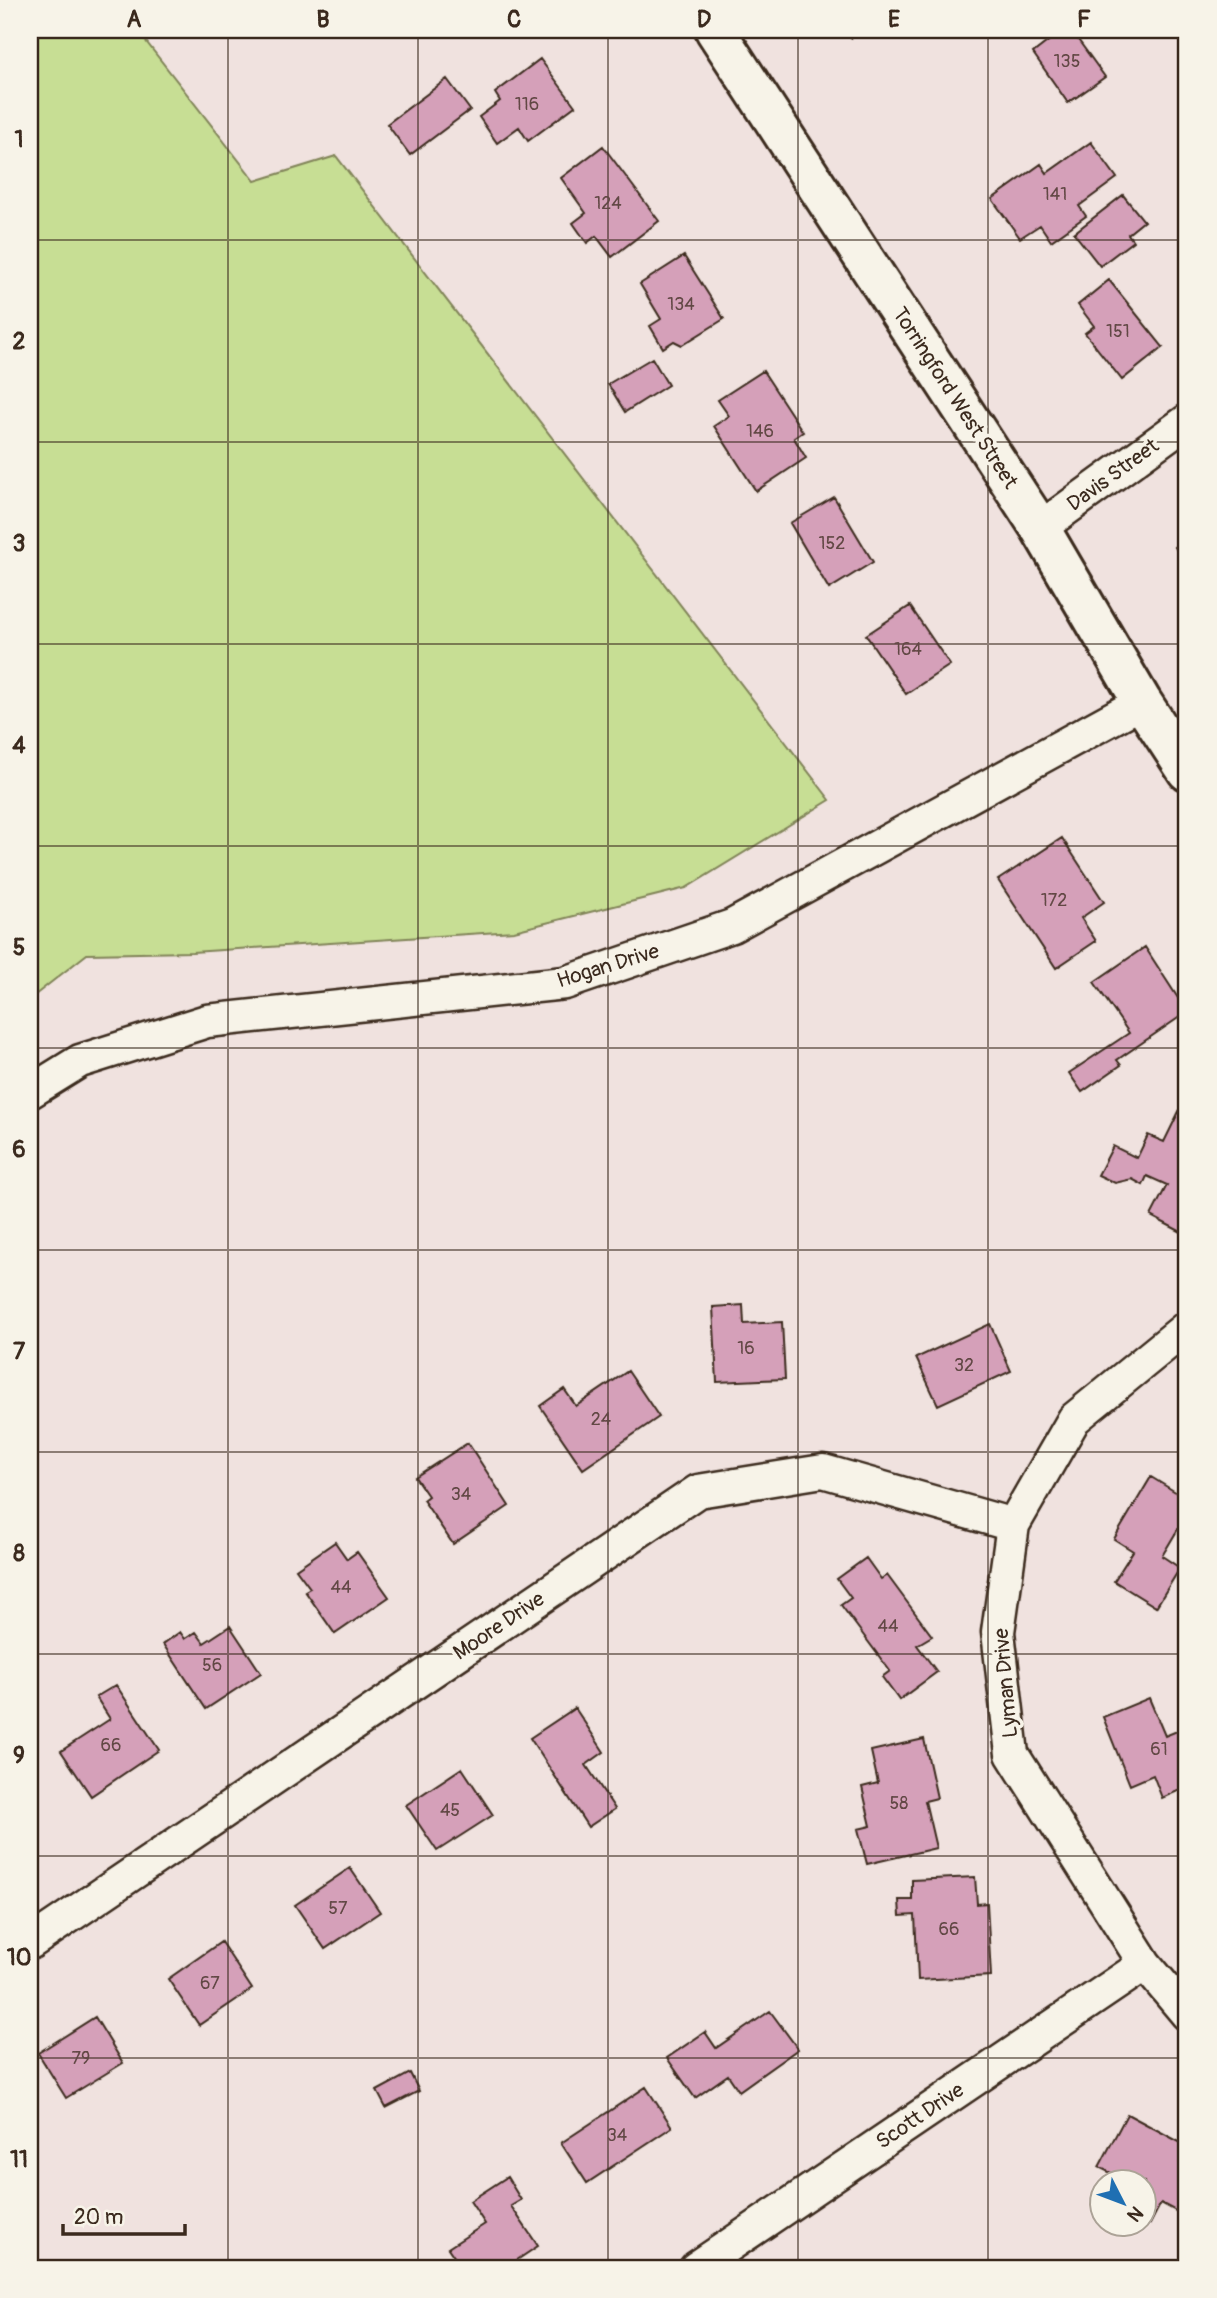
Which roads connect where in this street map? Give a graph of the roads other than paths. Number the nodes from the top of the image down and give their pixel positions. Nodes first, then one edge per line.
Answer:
1 (715, 30) edge
2 (1187, 421) edge
3 (1040, 528) junction
4 (1142, 702) junction
5 (1187, 771) edge
6 (30, 1092) edge
7 (1187, 1327) edge
8 (1013, 1525) junction
9 (30, 1943) edge
10 (1144, 1964) junction
11 (1187, 2014) edge
12 (696, 2268) edge

1 - 3 main road, Torringford West Street
2 - 3 street, Davis Street
3 - 4 main road, Torringford West Street
4 - 5 main road, Torringford West Street
4 - 6 street, Hogan Drive
7 - 8 street, Lyman Drive
8 - 9 street, Moore Drive
8 - 10 street, Lyman Drive
10 - 11 street, Lyman Drive
10 - 12 street, Scott Drive

